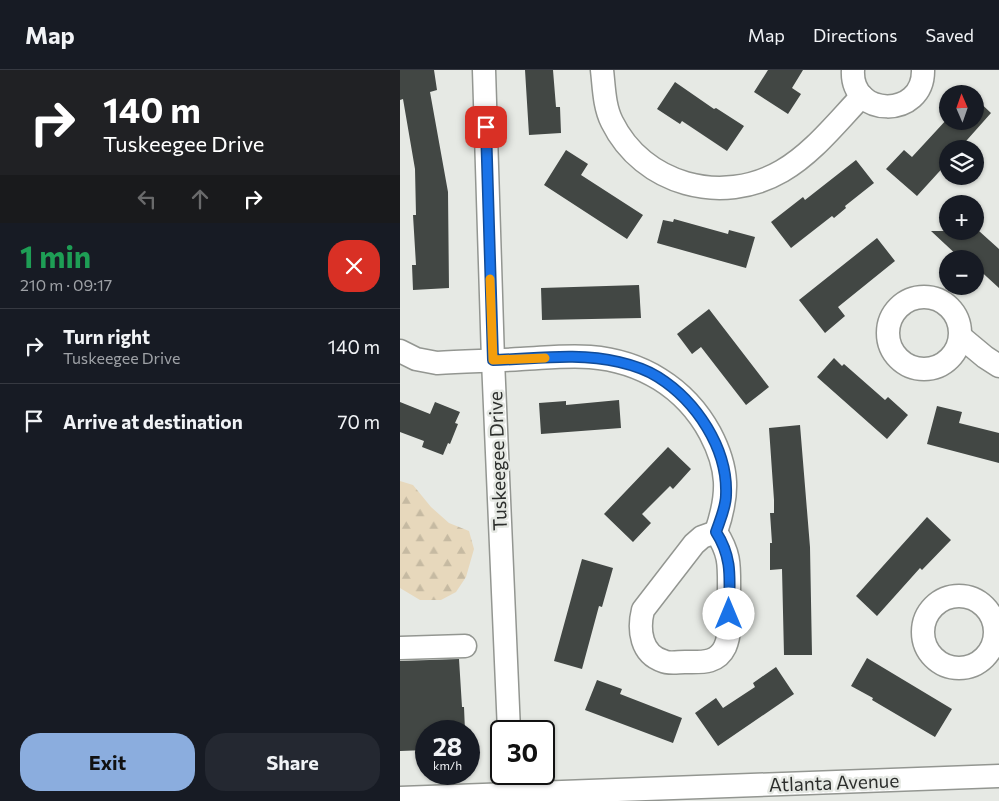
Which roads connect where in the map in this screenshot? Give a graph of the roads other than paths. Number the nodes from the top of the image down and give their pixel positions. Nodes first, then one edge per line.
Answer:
1 (484, 70) edge
2 (602, 70) edge
3 (853, 70) edge
4 (923, 70) edge
5 (862, 96) junction
6 (961, 337) dead end
7 (400, 351) edge
8 (493, 360) junction
9 (999, 366) edge
10 (716, 532) junction
11 (465, 646) dead end
12 (400, 648) edge
13 (509, 720) edge
14 (999, 776) edge
15 (511, 790) edge
16 (851, 791) edge
17 (400, 798) edge

1 - 8 street, Tuskeegee Drive
2 - 5 street
3 - 5 street
4 - 5 street
6 - 9 street
7 - 8 street
8 - 10 street
8 - 13 street, Tuskeegee Drive
10 - 10 street
11 - 12 street
14 - 16 street, Atlanta Avenue
15 - 16 street, Atlanta Avenue
15 - 17 street, Atlanta Avenue

